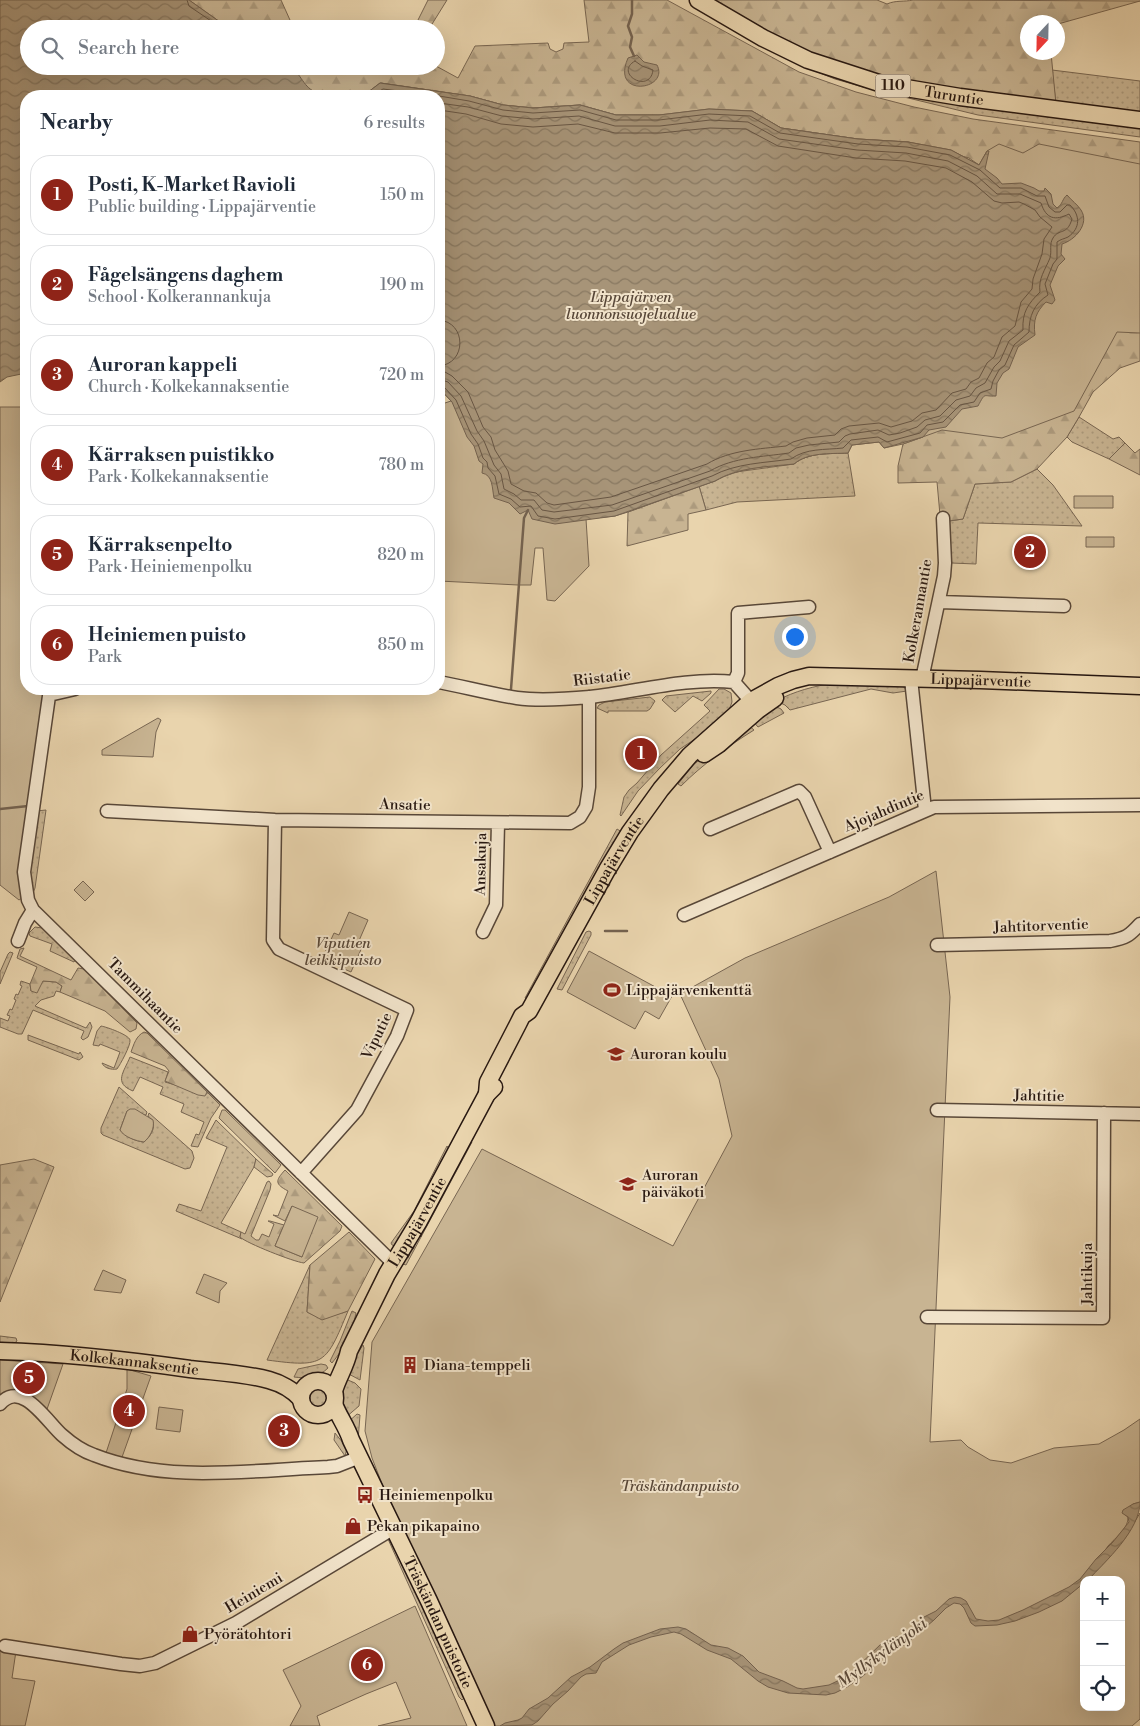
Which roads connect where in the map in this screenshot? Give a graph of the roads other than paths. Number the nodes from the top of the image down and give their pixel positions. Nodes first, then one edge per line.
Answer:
1 (698, 0) edge
2 (1140, 120) edge
3 (943, 518) dead end
4 (940, 602) junction
5 (1064, 606) dead end
6 (809, 607) dead end
7 (916, 679) junction
8 (734, 682) junction
9 (445, 683) edge
10 (1140, 686) edge
11 (49, 695) edge
12 (589, 697) junction
13 (754, 706) junction
14 (1140, 805) edge
15 (925, 810) junction
16 (107, 811) dead end
17 (275, 820) junction
18 (498, 823) junction
19 (710, 829) dead end
20 (830, 852) junction
21 (33, 910) junction
22 (684, 915) dead end
23 (1140, 924) edge
24 (483, 932) dead end
25 (18, 941) dead end
26 (937, 945) dead end
27 (937, 1110) dead end
28 (1104, 1114) junction
29 (1140, 1114) edge
30 (301, 1173) junction
31 (393, 1263) junction
32 (926, 1317) dead end
33 (0, 1350) edge
34 (269, 1380) junction
35 (325, 1390) junction
36 (301, 1399) junction
37 (0, 1404) edge
38 (319, 1415) junction
39 (351, 1440) junction
40 (360, 1457) junction
41 (394, 1528) junction
42 (4, 1646) dead end
43 (484, 1722) edge

1 - 2 main road, Turuntie / 110
3 - 4 street, Kolkerannantie
4 - 5 street
4 - 7 street, Kolkerannantie
6 - 8 street
7 - 10 main road, Lippajärventie
7 - 13 main road, Lippajärventie
7 - 15 street, Kolkerannantie
8 - 12 street, Riistatie
8 - 13 street
9 - 12 street, Riistatie
11 - 21 street, Tammihaantie
12 - 18 street, Ansatie
13 - 31 main road, Lippajärventie
14 - 15 street, Ajojahdintie
15 - 20 street, Ajojahdintie
16 - 17 street, Ansatie
17 - 18 street, Ansatie
17 - 30 street, Viputie
18 - 24 street, Ansakuja
19 - 20 street
20 - 22 street, Ajojahdintie
21 - 25 street
21 - 30 street, Tammihaantie
23 - 26 street, Jahtitorventie
27 - 28 street, Jahtitie
28 - 29 street, Jahtitie
28 - 32 street, Jahtikuja
30 - 31 street, Tammihaantie
31 - 35 main road, Lippajärventie
33 - 34 main road, Kolkekannaksentie
34 - 35 main road, Kolkekannaksentie
34 - 36 main road, Kolkekannaksentie
35 - 36 main road, Lippajärventie
35 - 38 main road
35 - 39 main road, Träskändan puistotie
36 - 38 main road, Kolkekannaksentie
37 - 40 street
38 - 39 main road, Träskändan puistotie
39 - 40 main road, Träskändan puistotie
40 - 41 main road, Träskändan puistotie
41 - 42 street, Heiniemi
41 - 43 main road, Träskändan puistotie

